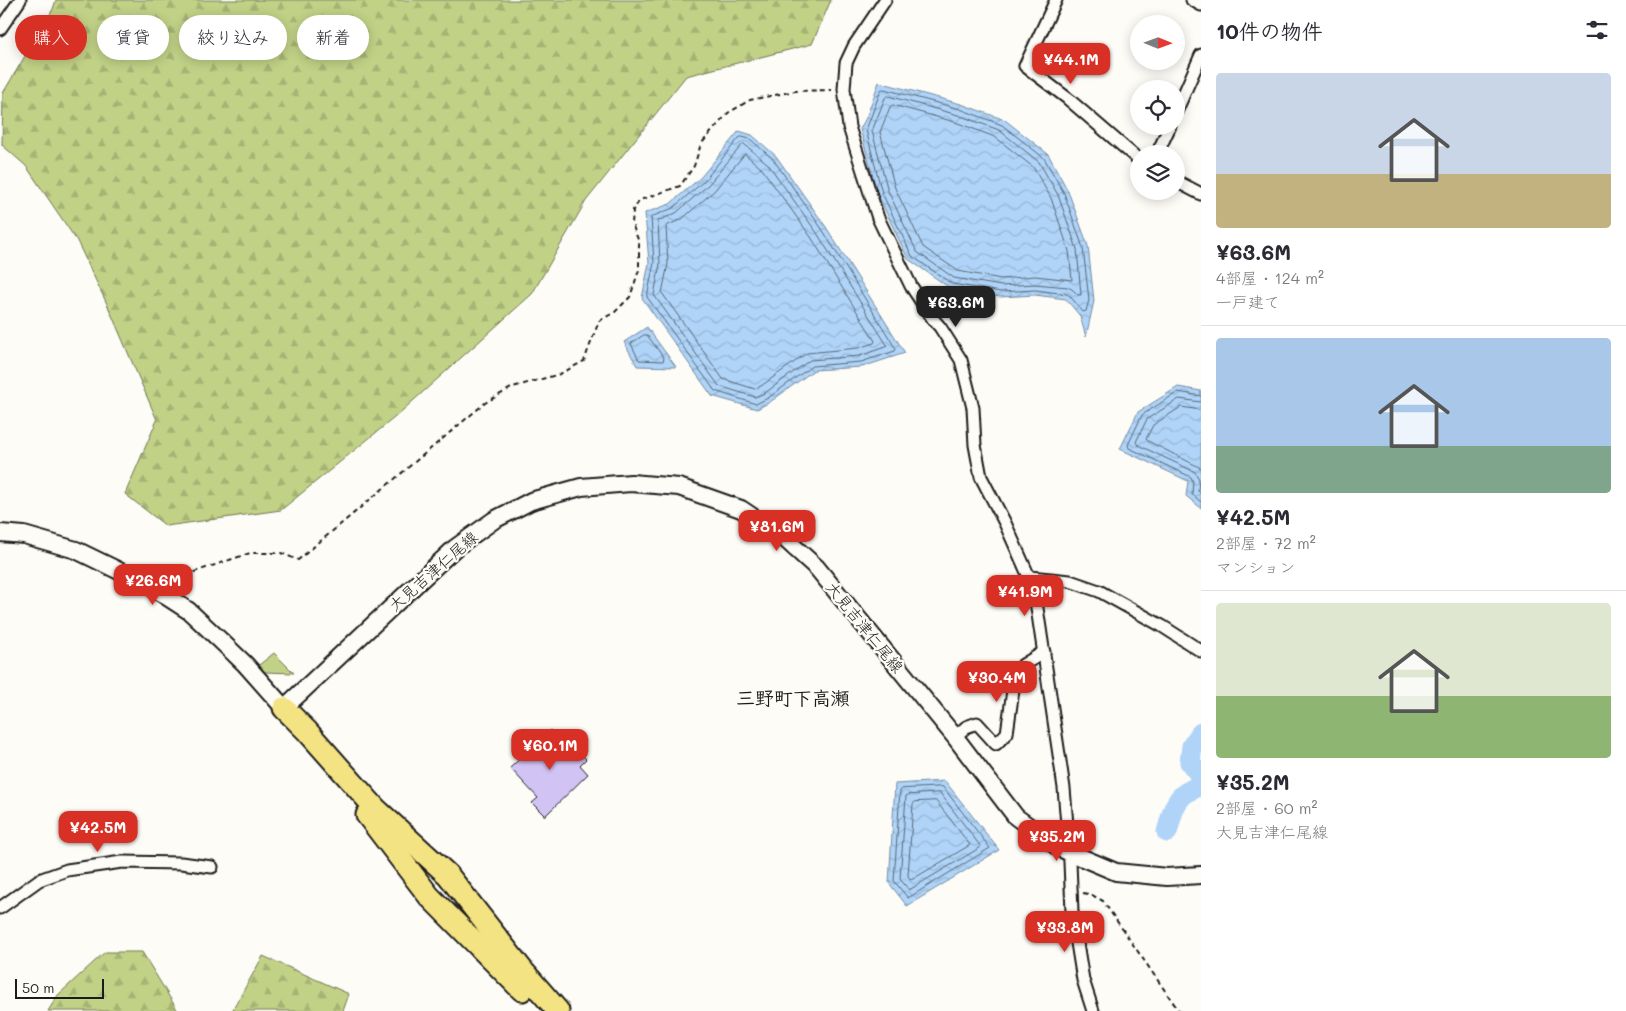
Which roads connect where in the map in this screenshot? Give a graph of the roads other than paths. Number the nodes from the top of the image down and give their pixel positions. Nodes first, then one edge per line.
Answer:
1 (20, 0) edge
2 (885, 0) edge
3 (1056, 0) edge
4 (1192, 0) edge
5 (1201, 5) edge
6 (0, 29) edge
7 (1201, 55) edge
8 (1185, 91) edge
9 (1130, 152) edge
10 (1185, 186) edge
11 (1201, 194) edge
12 (0, 534) edge
13 (1030, 577) junction
14 (1201, 651) edge
15 (1044, 652) junction
16 (284, 708) junction
17 (955, 737) junction
18 (1070, 853) junction
19 (212, 867) dead end
20 (1201, 875) edge
21 (0, 908) edge
22 (541, 1011) edge
23 (558, 1011) edge
24 (1093, 1011) edge

1 - 6 street
2 - 13 street
3 - 9 street
4 - 5 street
7 - 8 street
10 - 11 street
12 - 16 main road
13 - 14 street
13 - 15 street
15 - 17 street
15 - 18 street
16 - 17 main road, 大見吉津仁尾線
16 - 22 highway
16 - 23 highway
17 - 18 main road, 大見吉津仁尾線
18 - 20 main road, 大見吉津仁尾線
18 - 24 street
19 - 21 street

